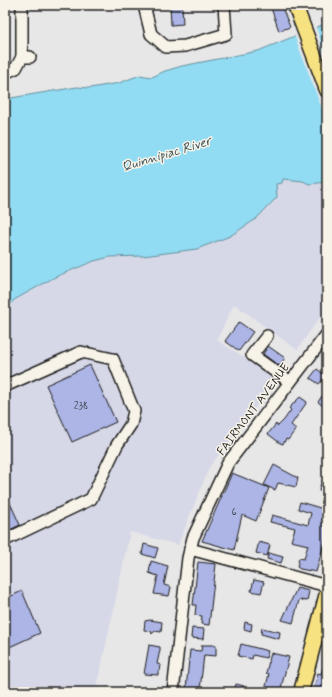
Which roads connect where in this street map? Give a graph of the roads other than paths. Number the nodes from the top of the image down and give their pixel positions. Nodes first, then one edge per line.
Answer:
1 (22, 5) edge
2 (144, 5) edge
3 (224, 5) edge
4 (295, 5) edge
5 (5, 73) edge
6 (327, 90) edge
7 (327, 334) edge
8 (267, 336) dead end
9 (290, 382) junction
10 (5, 386) edge
11 (5, 540) edge
12 (190, 549) junction
13 (327, 586) edge
14 (327, 593) edge
15 (173, 692) edge
16 (301, 692) edge

1 - 5 street
2 - 3 street
4 - 6 main road
7 - 9 street, FAIRMONT AVENUE
8 - 9 street
9 - 12 street, FAIRMONT AVENUE
10 - 11 street
12 - 13 street
12 - 15 street, FAIRMONT AVENUE
14 - 16 main road

